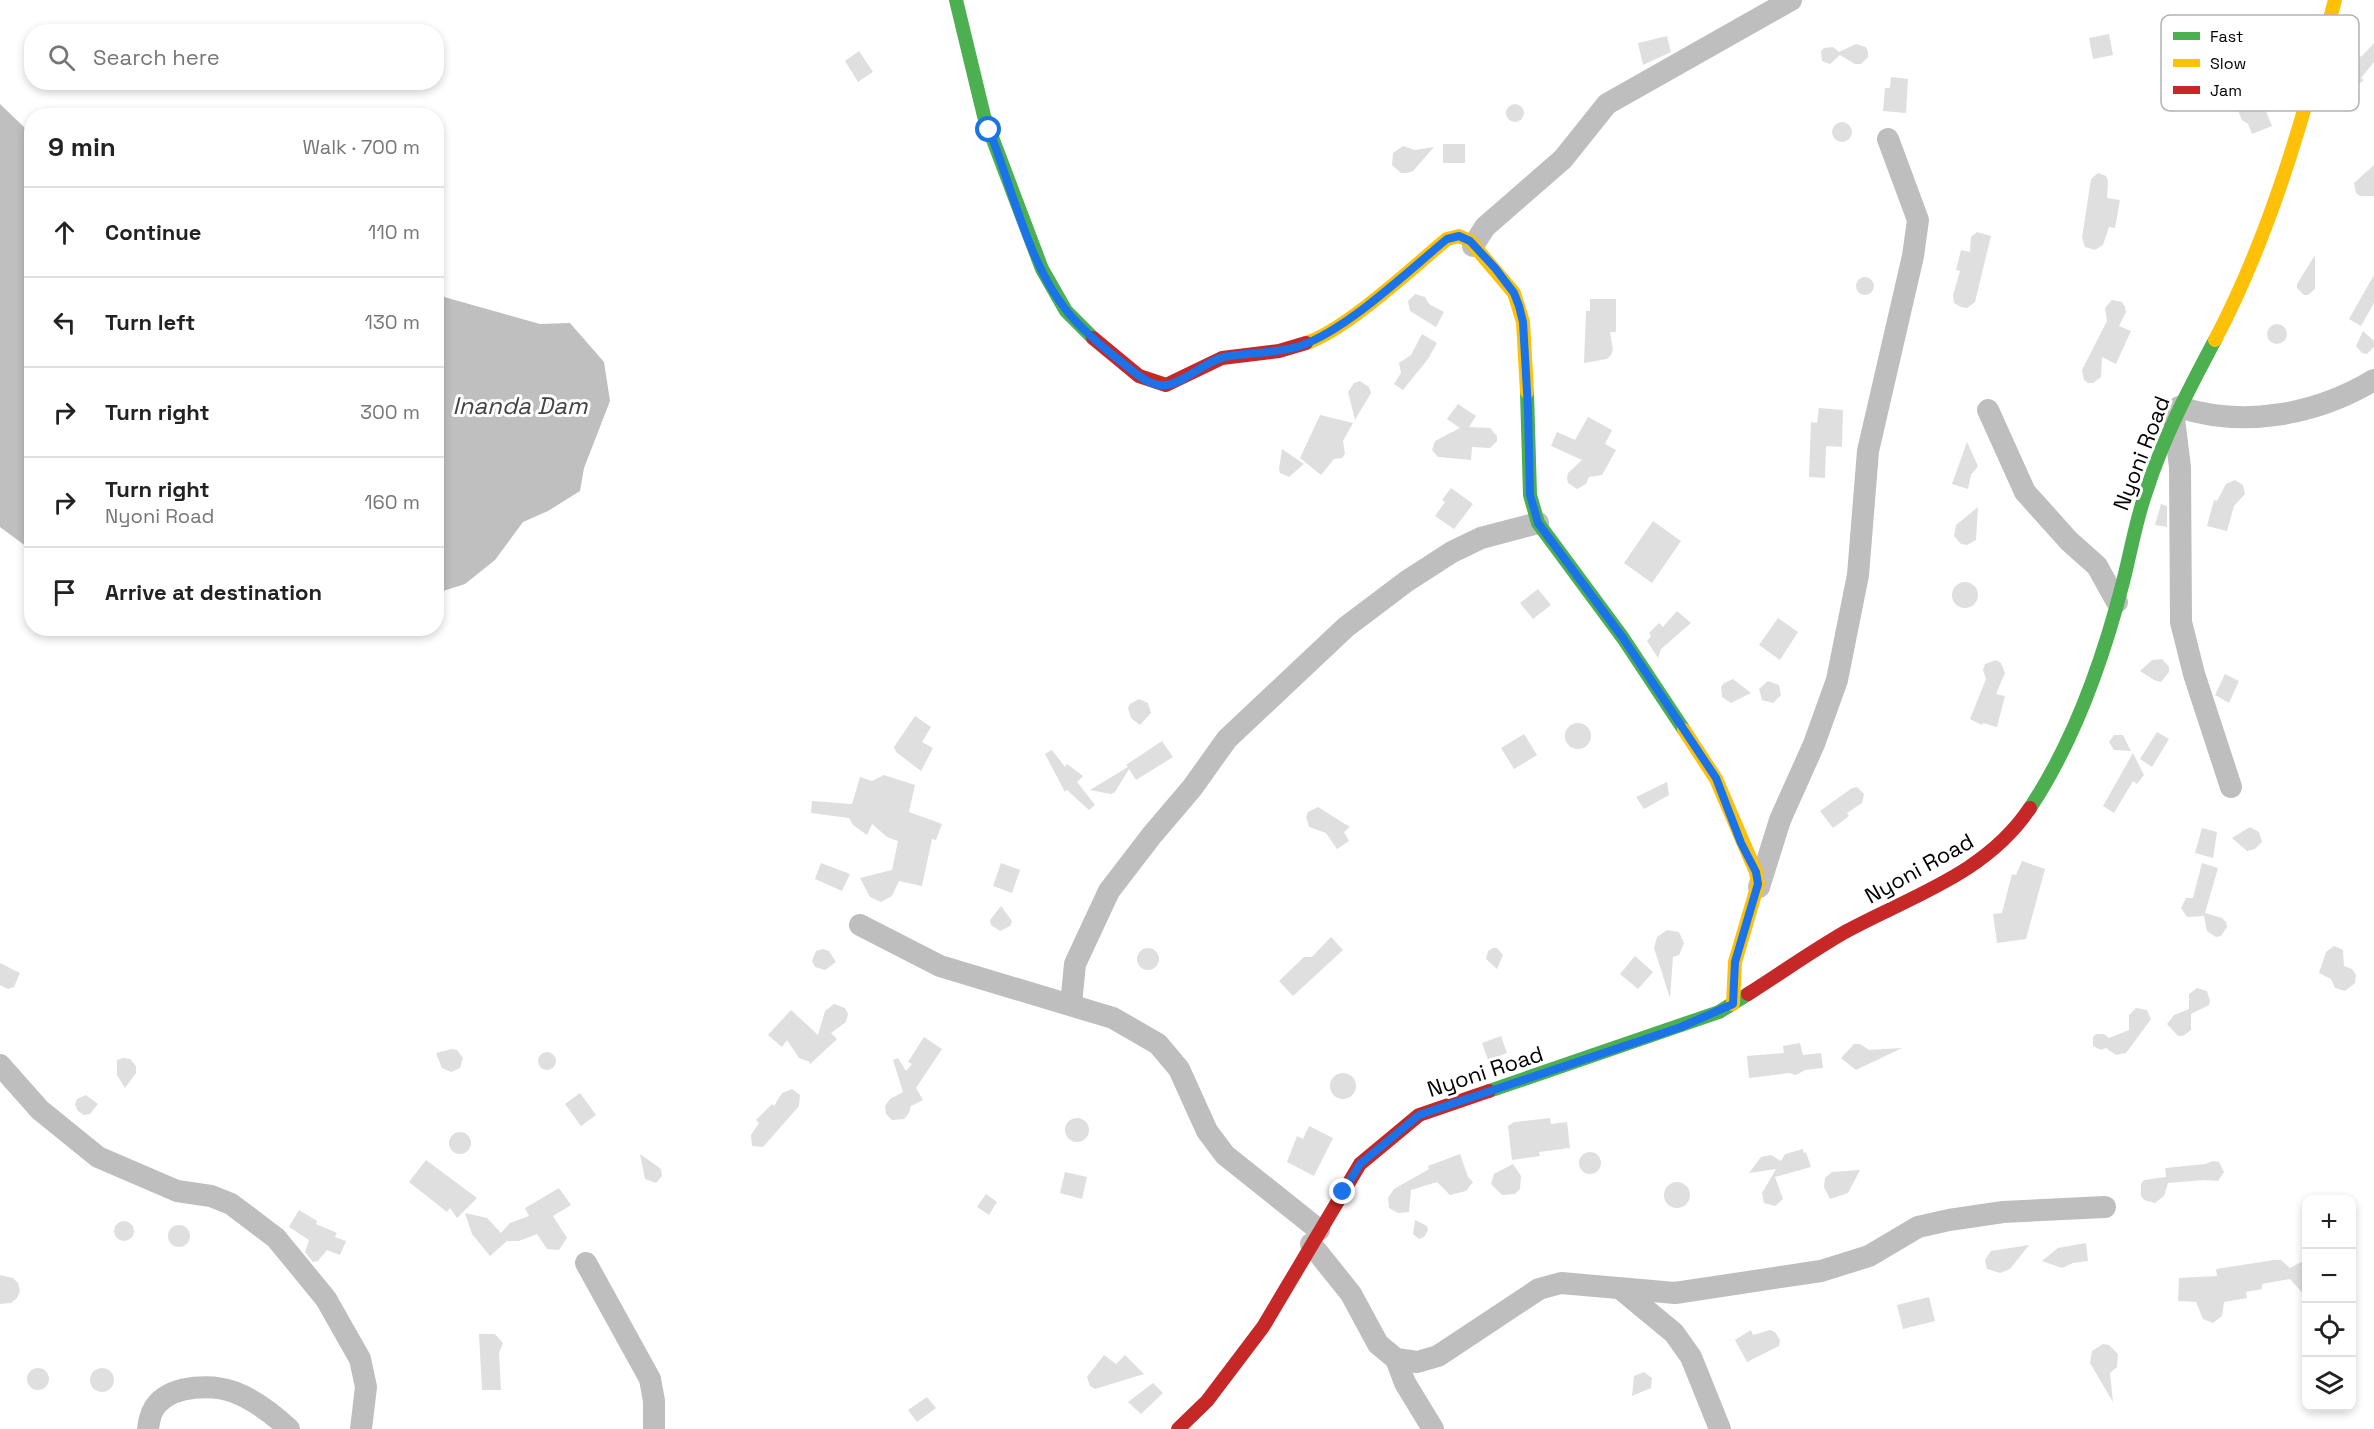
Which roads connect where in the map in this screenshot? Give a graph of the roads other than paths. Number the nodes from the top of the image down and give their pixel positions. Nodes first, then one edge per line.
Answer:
1 (956, 0) edge
2 (1791, 0) edge
3 (2335, 0) edge
4 (2331, 15) edge
5 (2303, 111) edge
6 (1888, 140) dead end
7 (1473, 246) junction
8 (2374, 380) edge
9 (1988, 410) dead end
10 (2176, 412) junction
11 (1538, 523) junction
12 (2117, 602) junction
13 (2231, 787) dead end
14 (1751, 910) junction
15 (860, 925) dead end
16 (1071, 1004) junction
17 (1733, 1004) junction
18 (0, 1065) edge
19 (2105, 1207) dead end
20 (1315, 1237) junction
21 (586, 1263) dead end
22 (1622, 1290) junction
23 (1396, 1359) junction
24 (148, 1429) edge
25 (289, 1429) edge
26 (361, 1429) edge
27 (654, 1429) edge
28 (1178, 1429) edge
29 (1433, 1429) edge
30 (1720, 1429) edge

1 - 7 street
2 - 7 street
3 - 4 street, Nyoni Road
5 - 10 street, Nyoni Road
6 - 14 street
7 - 11 street
8 - 10 street
9 - 12 street
10 - 12 street, Nyoni Road
10 - 13 street
11 - 14 street
11 - 16 street
12 - 17 street, Nyoni Road
14 - 17 street
15 - 16 street
16 - 20 street
17 - 20 street, Nyoni Road
18 - 26 street
19 - 22 street
20 - 23 street
20 - 28 street, Nyoni Road
21 - 27 street
22 - 23 street
22 - 30 street
23 - 29 street
24 - 25 street

